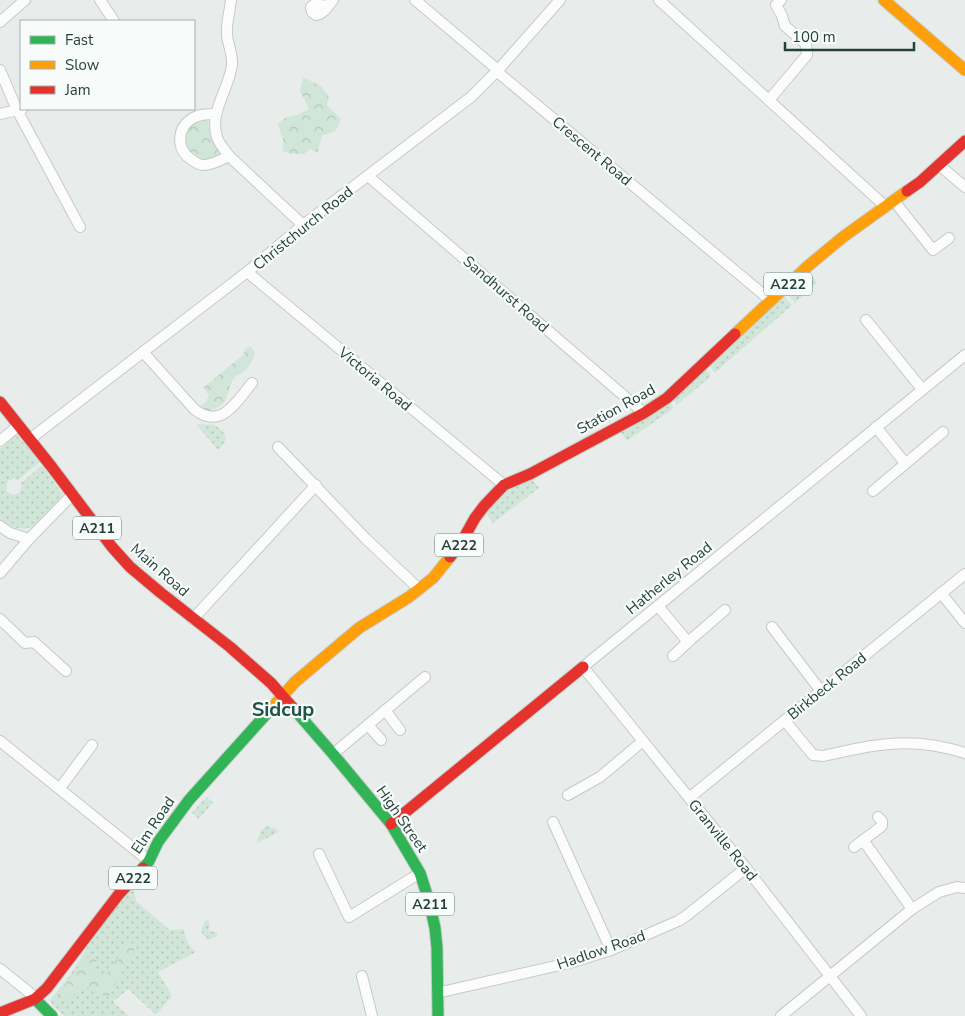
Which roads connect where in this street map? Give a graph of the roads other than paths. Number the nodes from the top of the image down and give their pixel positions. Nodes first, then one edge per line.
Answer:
1 (26, 0) edge
2 (100, 0) edge
3 (231, 0) edge
4 (416, 0) edge
5 (560, 0) edge
6 (659, 0) edge
7 (780, 0) edge
8 (884, 0) edge
9 (113, 20) edge
10 (0, 22) edge
11 (0, 70) edge
12 (498, 70) junction
13 (965, 70) edge
14 (769, 100) junction
15 (20, 110) edge
16 (0, 114) edge
17 (216, 114) junction
18 (965, 141) edge
19 (229, 156) junction
20 (939, 165) junction
21 (368, 176) junction
22 (965, 187) edge
23 (890, 204) junction
24 (303, 225) junction
25 (80, 227) dead end
26 (949, 238) dead end
27 (247, 272) junction
28 (770, 300) junction
29 (866, 320) dead end
30 (143, 352) junction
31 (965, 355) edge
32 (252, 383) dead end
33 (922, 389) junction
34 (0, 402) edge
35 (644, 413) junction
36 (19, 426) junction
37 (876, 427) junction
38 (943, 432) dead end
39 (30, 439) junction
40 (0, 441) edge
41 (278, 447) dead end
42 (905, 463) junction
43 (316, 485) junction
44 (504, 485) junction
45 (873, 491) dead end
46 (72, 495) junction
47 (0, 526) edge
48 (29, 539) junction
49 (2, 568) edge
50 (965, 574) edge
51 (419, 589) junction
52 (941, 593) junction
53 (658, 606) junction
54 (725, 610) dead end
55 (0, 619) edge
56 (193, 619) junction
57 (965, 623) edge
58 (772, 627) dead end
59 (688, 642) junction
60 (672, 656) dead end
61 (583, 667) junction
62 (66, 672) dead end
63 (425, 677) dead end
64 (821, 691) junction
65 (282, 696) junction
66 (384, 710) junction
67 (785, 721) junction
68 (368, 724) junction
69 (400, 730) dead end
70 (0, 740) edge
71 (381, 740) dead end
72 (643, 741) junction
73 (92, 745) dead end
74 (965, 753) edge
75 (333, 754) junction
76 (60, 788) junction
77 (568, 795) dead end
78 (690, 798) junction
79 (878, 817) dead end
80 (553, 822) dead end
81 (391, 824) junction
82 (863, 840) junction
83 (854, 846) dead end
84 (319, 854) dead end
85 (149, 860) junction
86 (746, 868) junction
87 (420, 873) junction
88 (965, 888) edge
89 (912, 909) junction
90 (610, 950) junction
91 (0, 970) edge
92 (830, 975) junction
93 (362, 976) dead end
94 (437, 993) junction
95 (33, 1000) junction
96 (0, 1013) edge
97 (21, 1014) edge
98 (52, 1016) edge
99 (372, 1016) edge
100 (438, 1016) edge
101 (781, 1016) edge
102 (861, 1016) edge

1 - 10 street
2 - 9 street
3 - 17 street
4 - 12 street, Crescent Road
5 - 12 street, Christchurch Road
6 - 14 street
7 - 14 street
8 - 13 main road
11 - 15 street
12 - 21 street, Christchurch Road
12 - 28 street, Crescent Road
14 - 23 street
15 - 16 street
15 - 25 street
17 - 19 street
17 - 19 street
18 - 20 main road, Station Road / A222
19 - 24 street
20 - 22 street
20 - 23 main road, Station Road / A222
21 - 24 street, Christchurch Road
21 - 35 street, Sandhurst Road
23 - 26 street
23 - 28 main road, Station Road / A222
24 - 27 street, Christchurch Road
27 - 30 street, Christchurch Road
27 - 44 street, Victoria Road
28 - 35 main road, Station Road / A222
29 - 33 street
30 - 32 street
30 - 39 street, Christchurch Road
31 - 33 street, Hatherley Road
33 - 37 street, Hatherley Road
34 - 36 main road, Main Road / A211
35 - 44 main road, Station Road / A222
36 - 39 main road, Main Road / A211
36 - 40 street
37 - 42 street
37 - 53 street, Hatherley Road
38 - 42 street
39 - 46 main road, Main Road / A211
41 - 43 street
42 - 45 street
43 - 51 street
43 - 56 street
44 - 51 main road, Station Road / A222
46 - 48 street
46 - 56 main road, Main Road / A211
47 - 48 street
48 - 49 street
50 - 52 street, Birkbeck Road
51 - 65 main road, Station Road / A222
52 - 57 street
52 - 64 street, Birkbeck Road
53 - 59 street
53 - 61 street, Hatherley Road
54 - 59 street
55 - 62 street
56 - 65 main road, Main Road / A211
58 - 64 street
59 - 60 street
61 - 72 street, Granville Road
61 - 81 main road, Hatherley Road
63 - 66 street
64 - 67 street, Birkbeck Road
65 - 75 main road, High Street / A211
65 - 85 main road, Elm Road / A222
66 - 68 street
66 - 69 street
67 - 74 street
67 - 78 street, Birkbeck Road
68 - 71 street
68 - 75 street
70 - 76 street
72 - 77 street
72 - 78 street, Granville Road
73 - 76 street
75 - 81 main road, High Street / A211
76 - 85 street
78 - 86 street, Granville Road
79 - 82 street
80 - 90 street
81 - 87 main road, High Street / A211
82 - 83 street
82 - 89 street
84 - 87 street
85 - 95 main road, Elm Road / A222
86 - 90 street, Hadlow Road
86 - 92 street, Granville Road
87 - 94 main road, High Street / A211
88 - 89 street
89 - 92 street
90 - 94 street, Hadlow Road
91 - 95 street
92 - 101 street
92 - 102 street, Granville Road
93 - 99 street
94 - 100 main road, High Street / A211
95 - 96 main road
95 - 97 street
95 - 98 main road

